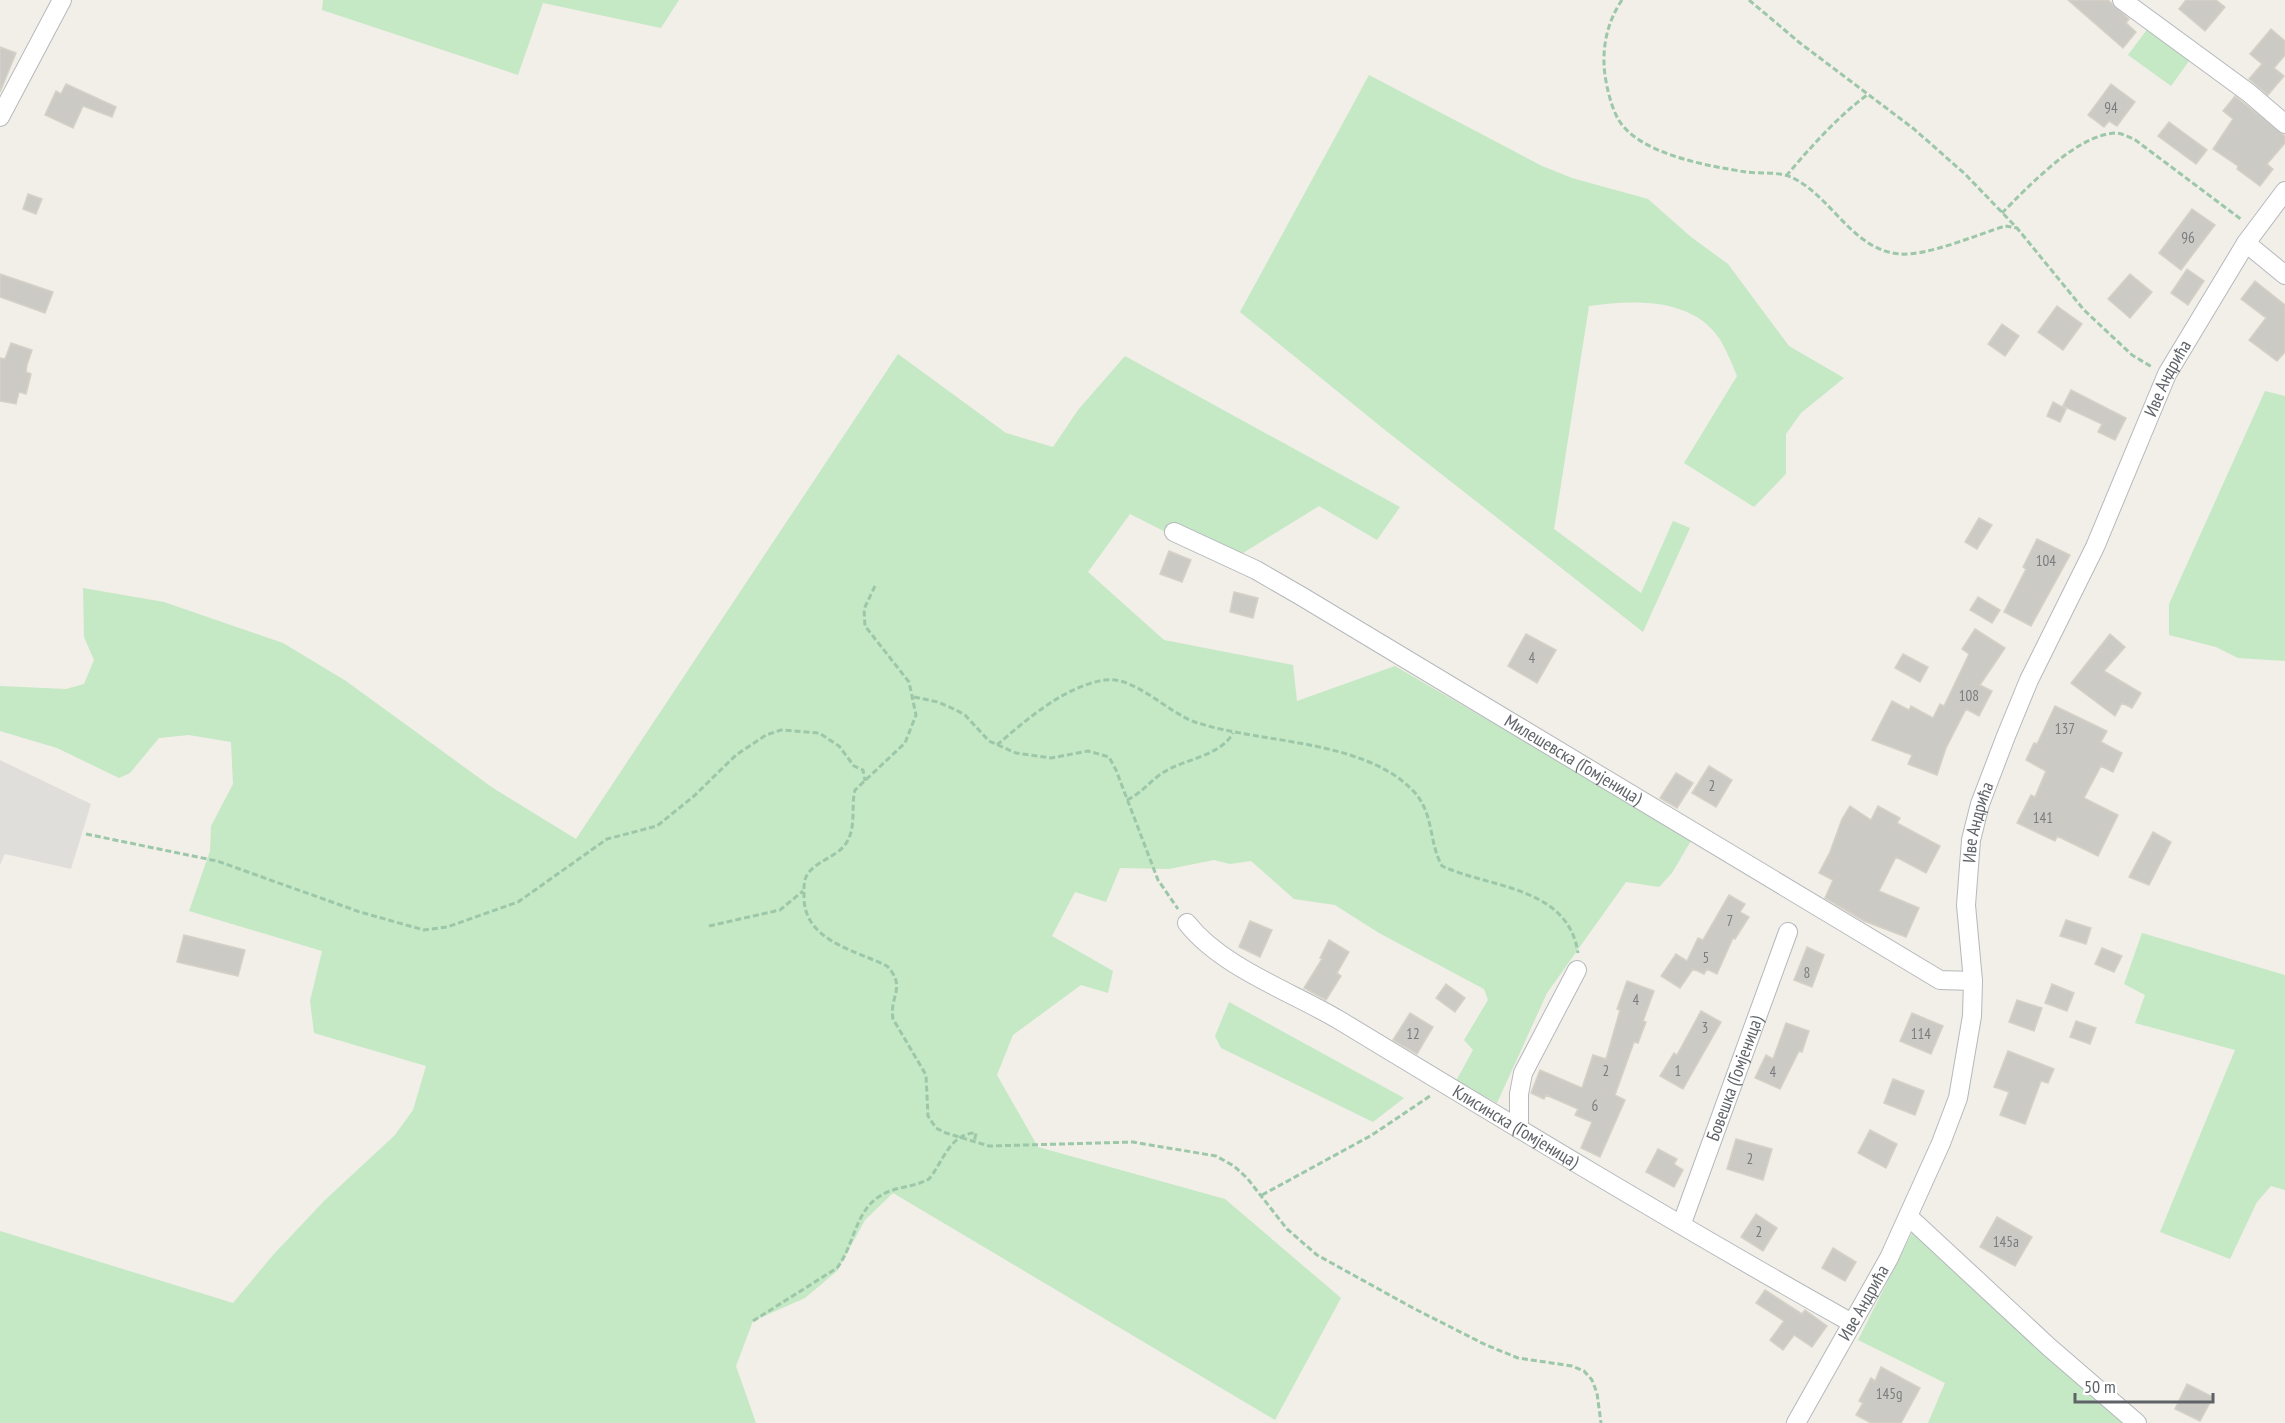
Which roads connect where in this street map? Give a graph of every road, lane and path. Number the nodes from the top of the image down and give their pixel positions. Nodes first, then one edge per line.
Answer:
1 (62, 0) edge
2 (1622, 0) edge
3 (1749, 0) edge
4 (2122, 0) edge
5 (1867, 95) junction
6 (0, 117) edge
7 (2285, 124) edge
8 (1786, 177) junction
9 (2285, 191) edge
10 (2001, 213) junction
11 (2016, 228) junction
12 (2251, 236) junction
13 (2285, 275) edge
14 (2167, 374) junction
15 (1174, 532) dead end
16 (875, 586) dead end
17 (914, 697) junction
18 (1233, 733) junction
19 (997, 745) junction
20 (865, 781) junction
21 (1127, 800) junction
22 (86, 834) dead end
23 (804, 891) junction
24 (1187, 923) joint
25 (709, 926) dead end
26 (1788, 932) dead end
27 (1577, 970) joint
28 (1973, 981) junction
29 (1446, 1084) junction
30 (1519, 1129) junction
31 (974, 1143) junction
32 (1262, 1195) junction
33 (1909, 1217) junction
34 (1682, 1223) junction
35 (753, 1321) dead end
36 (1852, 1323) junction
37 (1601, 1423) edge
38 (1796, 1423) edge
39 (2137, 1423) edge

1 - 6 street
2 - 8 path
3 - 5 path
4 - 7 street
5 - 8 path
5 - 10 path
8 - 11 path
9 - 12 street, Иве Андрића
10 - 11 path
10 - 12 path
11 - 14 path
12 - 13 street
12 - 14 street, Иве Андрића
14 - 28 street, Иве Андрића
15 - 28 street, Милешевска (Гомјеница)
16 - 17 path
17 - 19 path
17 - 20 path
18 - 19 path
18 - 21 path
18 - 27 path
19 - 21 path
20 - 22 path
20 - 23 path
21 - 24 path
23 - 25 path
23 - 31 path
24 - 29 street, Клисинска (Гомјеница)
26 - 34 street, Бовешка (Гомјеница)
27 - 30 street
28 - 33 street, Иве Андрића
29 - 30 street, Клисинска (Гомјеница)
29 - 32 path
30 - 34 street, Клисинска (Гомјеница)
31 - 32 path
31 - 35 path
32 - 37 path
33 - 36 street, Иве Андрића
33 - 39 street
34 - 36 street, Клисинска (Гомјеница)
36 - 38 street, Иве Андрића

